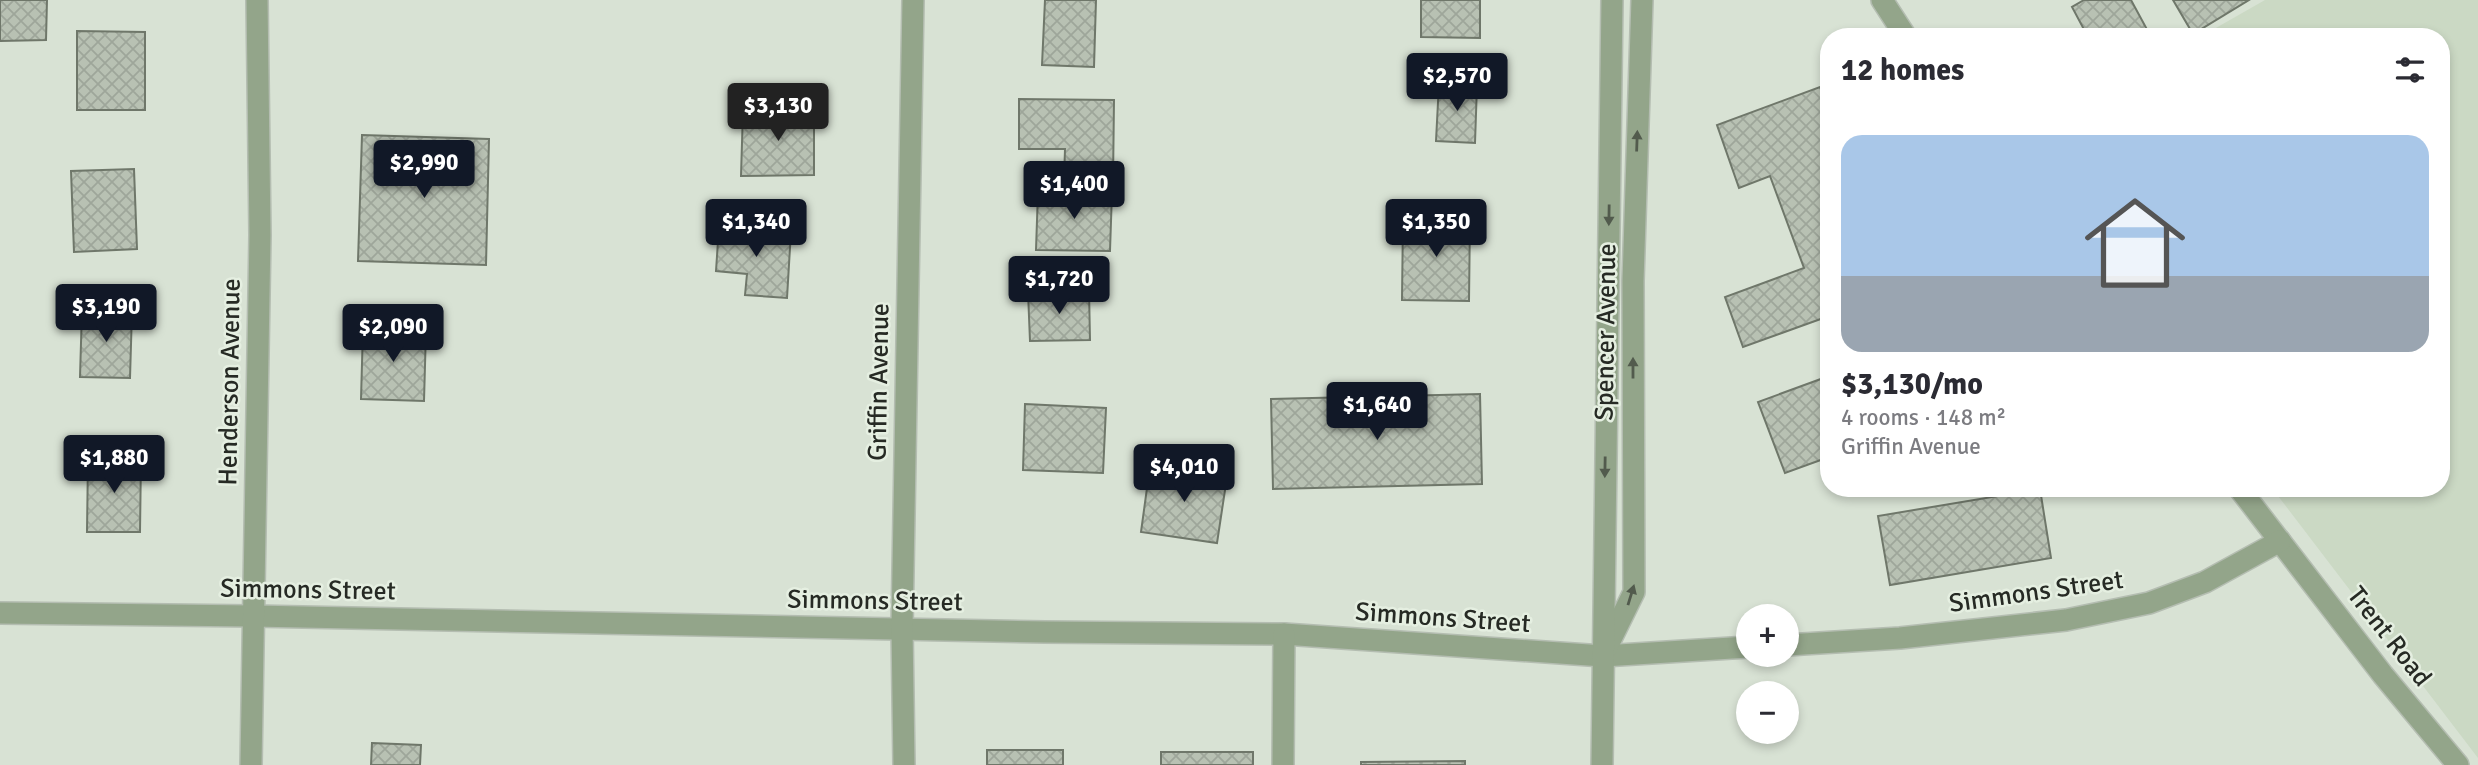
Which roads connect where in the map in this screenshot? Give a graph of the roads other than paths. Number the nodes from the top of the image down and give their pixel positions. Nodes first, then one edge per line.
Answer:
1 (257, 0) edge
2 (913, 0) edge
3 (1612, 0) edge
4 (1642, 0) edge
5 (1882, 0) edge
6 (1900, 28) edge
7 (2246, 497) edge
8 (2280, 541) junction
9 (0, 613) edge
10 (252, 616) junction
11 (902, 628) junction
12 (1284, 634) junction
13 (1799, 644) edge
14 (1736, 648) edge
15 (1603, 656) junction
16 (251, 765) edge
17 (904, 765) edge
18 (1283, 765) edge
19 (1602, 765) edge
20 (2458, 765) edge

1 - 10 street, Henderson Avenue
2 - 11 street, Griffin Avenue
3 -> 15 street, Spencer Avenue
15 -> 4 street, Spencer Avenue
5 - 6 street
7 - 8 street, Trent Road
8 - 13 street, Simmons Street
8 - 20 street, Trent Road
9 - 10 street, Simmons Street
10 - 11 street, Simmons Street
10 - 16 street, Henderson Avenue
11 - 12 street, Simmons Street
11 - 17 street, Griffin Avenue
12 - 15 street, Simmons Street
12 - 18 street
14 - 15 street, Simmons Street
15 - 19 street, Spencer Avenue

